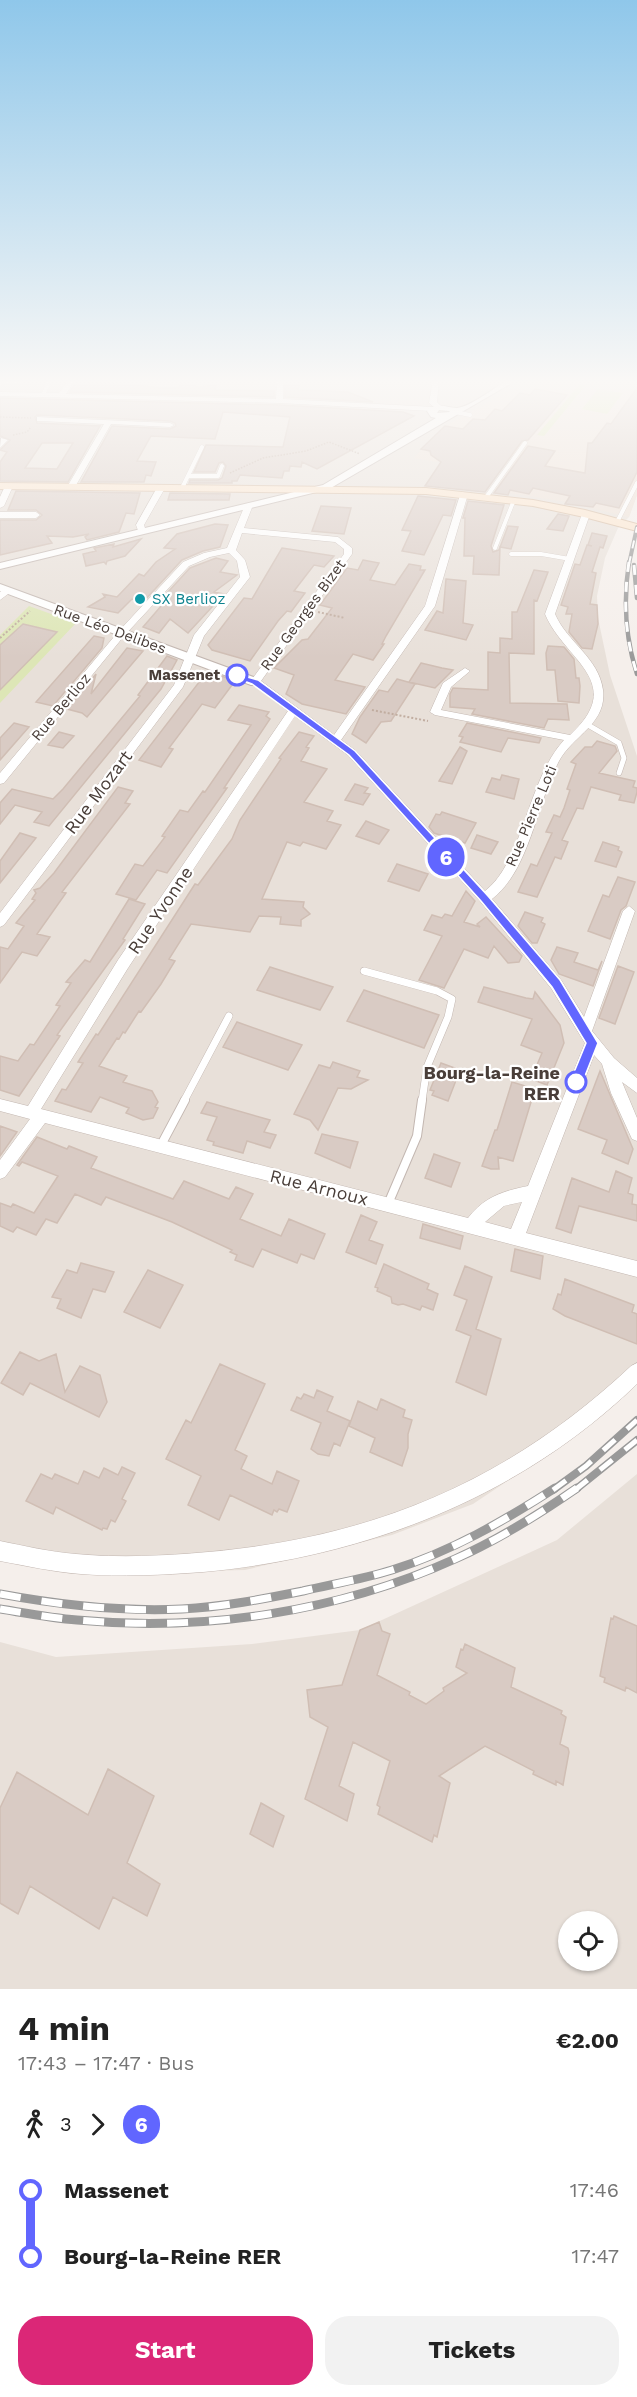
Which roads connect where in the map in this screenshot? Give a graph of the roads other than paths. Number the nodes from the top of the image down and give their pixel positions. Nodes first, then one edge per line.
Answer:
1 (79, 473) edge
2 (190, 473) edge
3 (219, 473) edge
4 (336, 473) edge
5 (351, 473) edge
6 (504, 473) edge
7 (188, 476) junction
8 (346, 476) junction
9 (637, 483) edge
10 (4, 486) edge
11 (71, 487) junction
12 (160, 488) junction
13 (182, 488) junction
14 (248, 489) junction
15 (315, 490) junction
16 (411, 491) junction
17 (464, 494) junction
18 (487, 496) junction
19 (514, 500) junction
20 (249, 505) junction
21 (0, 506) edge
22 (586, 514) junction
23 (0, 515) edge
24 (36, 515) dead end
25 (617, 522) junction
26 (637, 528) edge
27 (239, 530) junction
28 (142, 531) junction
29 (495, 548) dead end
30 (231, 550) junction
31 (511, 554) dead end
32 (570, 559) junction
33 (0, 566) edge
34 (2, 592) edge
35 (121, 634) junction
36 (190, 658) junction
37 (465, 671) dead end
38 (255, 682) junction
39 (294, 709) junction
40 (588, 725) junction
41 (570, 738) junction
42 (336, 740) junction
43 (619, 774) dead end
44 (0, 780) edge
45 (484, 898) junction
46 (629, 911) dead end
47 (0, 922) edge
48 (364, 971) dead end
49 (229, 1017) dead end
50 (588, 1037) junction
51 (609, 1062) junction
52 (637, 1087) edge
53 (0, 1105) edge
54 (36, 1115) junction
55 (637, 1134) edge
56 (160, 1147) junction
57 (0, 1172) edge
58 (534, 1192) junction
59 (388, 1204) junction
60 (472, 1226) junction
61 (516, 1237) junction
62 (637, 1269) edge
63 (637, 1372) edge
64 (0, 1551) edge

1 - 11 street
2 - 7 lane
3 - 7 lane
4 - 15 street
5 - 8 street
6 - 18 lane
7 - 13 lane
8 - 15 street
8 - 16 main road
9 - 25 lane
10 - 11 main road
10 - 21 street
11 - 12 main road
12 - 13 main road
12 - 28 street
13 - 14 main road
14 - 15 main road
14 - 20 street
15 - 16 main road
15 - 20 street
16 - 17 main road
17 - 18 main road
17 - 42 street
18 - 19 main road
19 - 22 main road
19 - 29 lane
20 - 27 street
20 - 28 street
22 - 25 main road
22 - 32 street
23 - 24 street
25 - 26 main road
27 - 30 street
27 - 38 street, Rue Georges Bizet
28 - 33 street
30 - 35 street, Rue Berlioz
30 - 36 street, Rue Mozart
31 - 32 lane
32 - 40 street
34 - 35 street, Rue Léo Delibes
35 - 36 street, Rue Léo Delibes
35 - 44 street, Rue Berlioz
36 - 38 street, Rue Léo Delibes
36 - 47 street, Rue Mozart
37 - 41 street
38 - 39 street
39 - 42 street
39 - 54 street, Rue Yvonne
40 - 41 street, Rue Pierre Loti
40 - 43 lane
41 - 45 street, Rue Pierre Loti
42 - 45 street
45 - 50 street
46 - 50 street
48 - 59 lane
49 - 56 lane
50 - 51 street
50 - 58 street
51 - 52 street
51 - 55 street
53 - 54 street, Rue Arnoux
54 - 56 street, Rue Arnoux
54 - 57 street, Rue Yvonne
56 - 59 street, Rue Arnoux
58 - 60 street
58 - 61 street
59 - 60 street, Rue Arnoux
60 - 61 street, Rue Arnoux
61 - 62 street, Rue Arnoux
63 - 64 street

